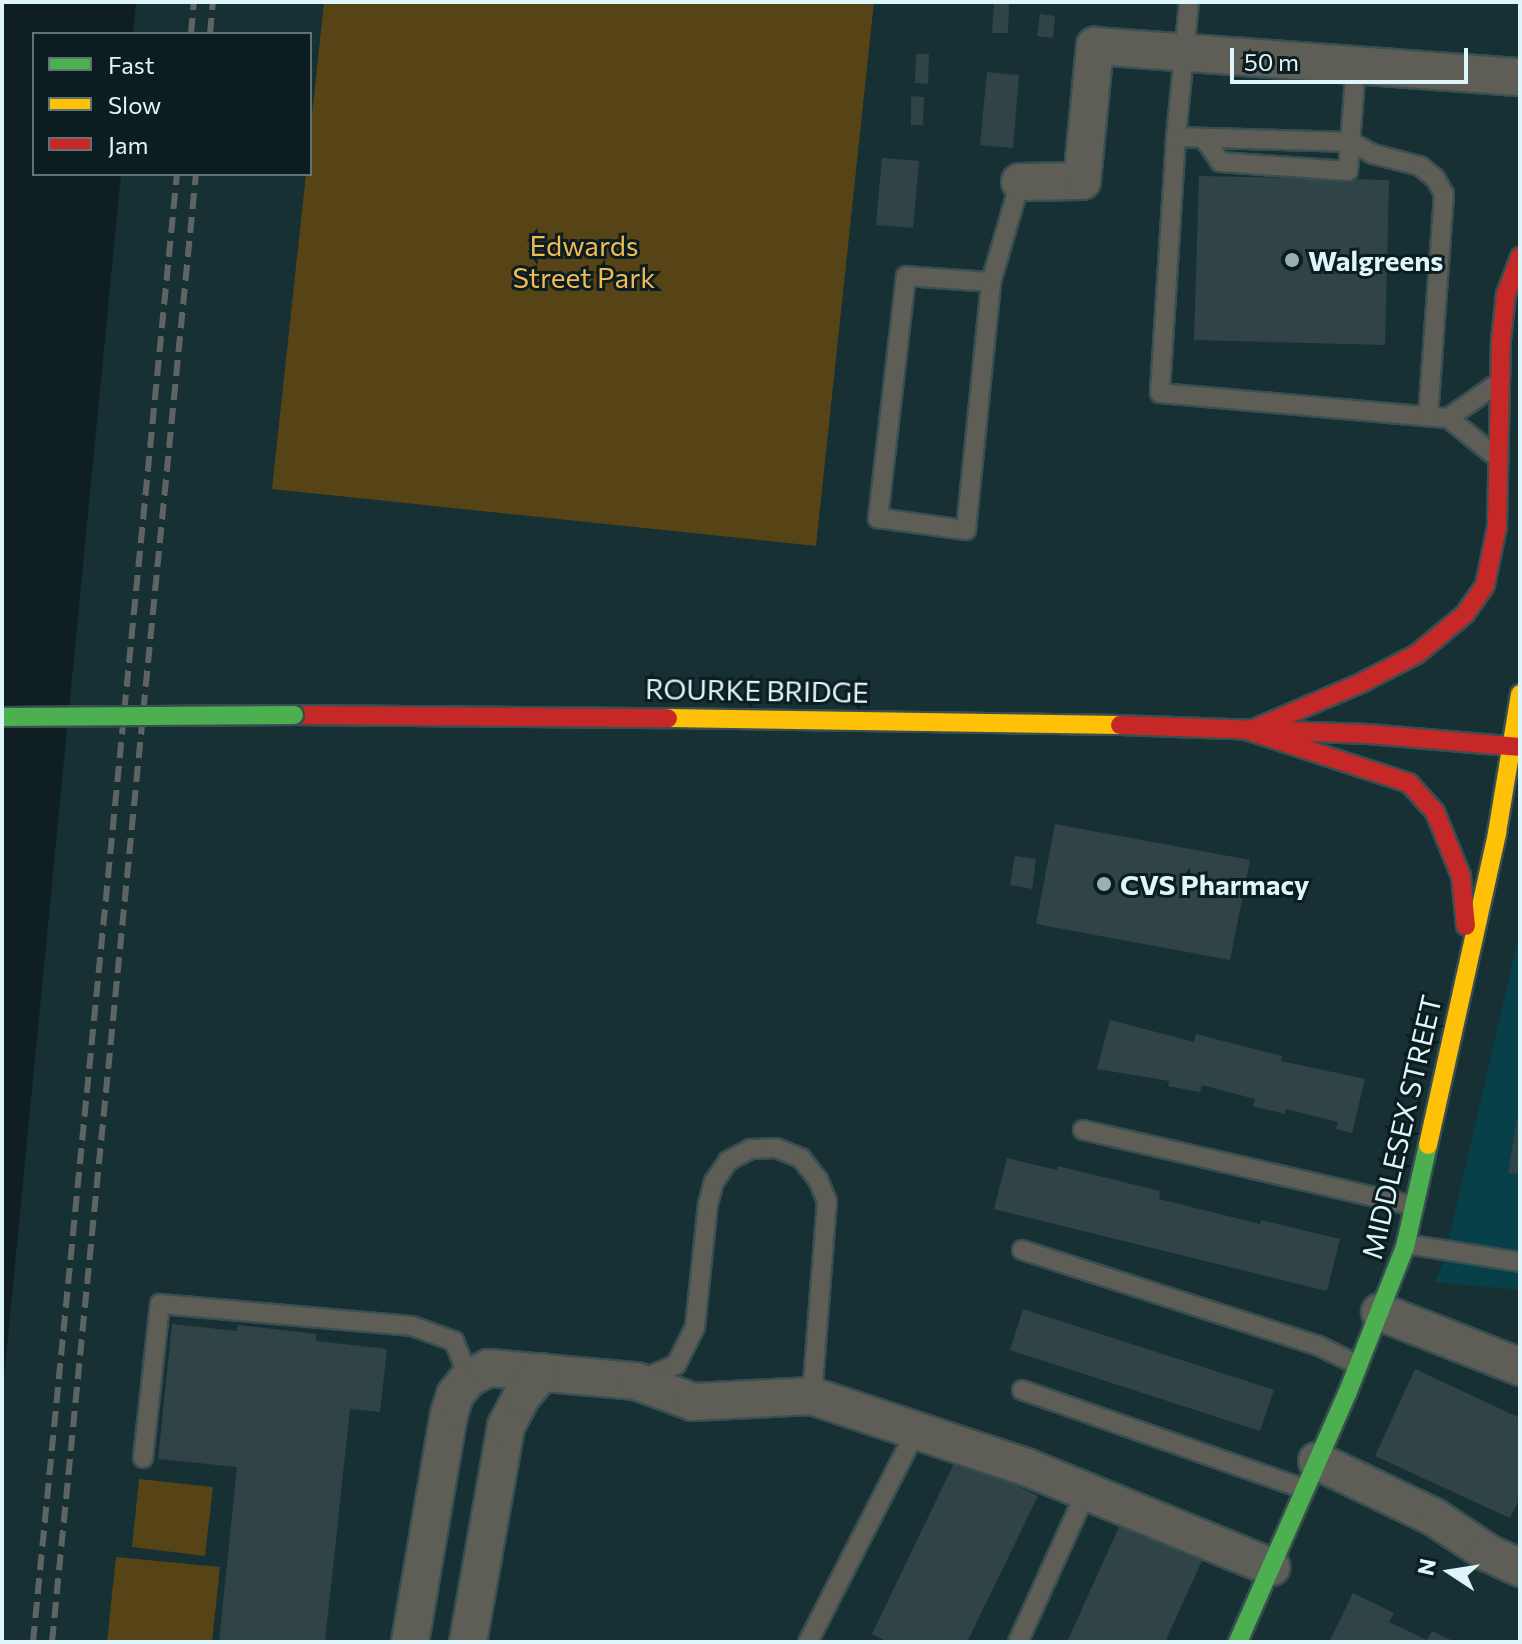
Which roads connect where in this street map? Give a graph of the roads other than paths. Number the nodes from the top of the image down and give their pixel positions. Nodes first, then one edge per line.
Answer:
1 (1189, 2) edge
2 (1185, 52) junction
3 (1356, 65) junction
4 (1520, 77) edge
5 (1176, 137) junction
6 (1204, 138) junction
7 (1351, 142) junction
8 (1020, 182) joint
9 (1520, 257) edge
10 (991, 282) junction
11 (1500, 381) junction
12 (1428, 415) junction
13 (1448, 418) junction
14 (1499, 459) junction
15 (1520, 694) edge
16 (2, 717) edge
17 (1249, 731) junction
18 (1516, 746) edge
19 (1469, 958) junction
20 (1083, 1130) dead end
21 (1414, 1206) junction
22 (1406, 1244) junction
23 (1022, 1250) dead end
24 (1520, 1262) edge
25 (1380, 1312) junction
26 (1358, 1365) junction
27 (1520, 1367) edge
28 (542, 1372) junction
29 (469, 1378) junction
30 (636, 1381) junction
31 (1022, 1390) dead end
32 (812, 1396) junction
33 (917, 1429) junction
34 (143, 1458) dead end
35 (1311, 1475) junction
36 (1086, 1492) junction
37 (1271, 1567) junction
38 (1520, 1568) edge
39 (410, 1642) edge
40 (468, 1642) edge
41 (808, 1642) edge
42 (1018, 1642) edge
43 (1238, 1642) edge

1 - 2 lane
2 - 3 street
2 - 5 lane
2 - 8 street
3 - 4 street
3 - 7 lane
5 - 6 lane
5 - 12 lane
6 - 7 lane
6 - 7 lane
7 - 12 lane
8 - 10 lane
9 - 11 main road
10 - 10 lane
11 - 13 lane
11 - 14 main road
12 - 13 lane
13 - 14 lane
14 - 17 main road
15 - 18 main road, MIDDLESEX STREET
16 - 17 main road, ROURKE BRIDGE, bridge
17 - 18 main road, ROURKE BRIDGE
17 - 19 main road
18 - 19 main road, MIDDLESEX STREET
19 - 21 main road, MIDDLESEX STREET
20 - 21 lane
21 - 22 main road, MIDDLESEX STREET
22 - 24 lane
22 - 25 main road, MIDDLESEX STREET
23 - 26 lane
25 - 26 main road, MIDDLESEX STREET
25 - 27 street
26 - 35 main road, MIDDLESEX STREET
28 - 29 street
28 - 30 street
28 - 40 street
29 - 34 lane
29 - 39 street
30 - 32 street
30 - 32 lane
31 - 35 lane
32 - 33 street
33 - 36 street
33 - 41 lane
35 - 37 main road, MIDDLESEX STREET
35 - 38 street
36 - 37 street
36 - 42 lane
37 - 43 main road, MIDDLESEX STREET

